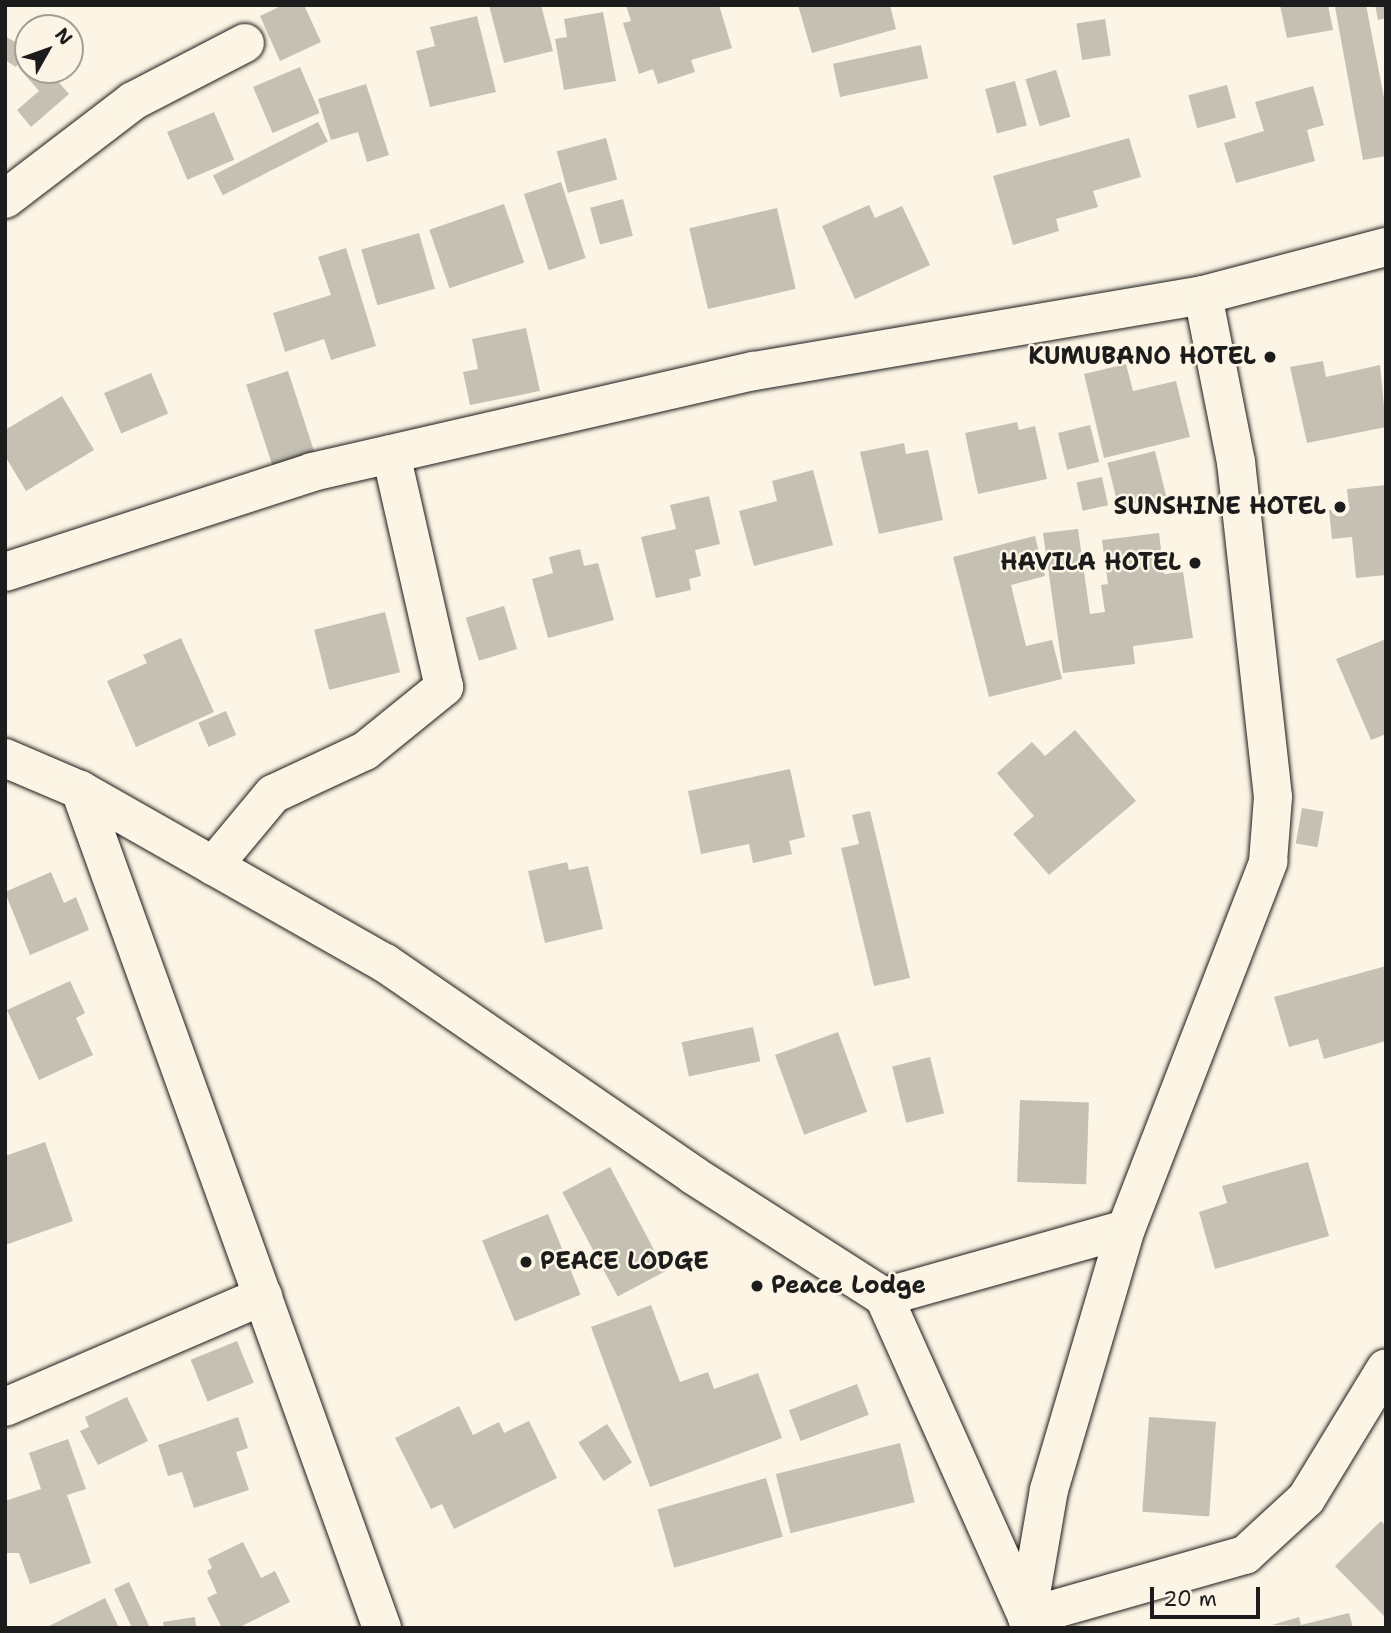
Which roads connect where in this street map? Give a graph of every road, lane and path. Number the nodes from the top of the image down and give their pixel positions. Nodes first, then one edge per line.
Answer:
1 (245, 43) dead end
2 (5, 199) edge
3 (1386, 247) edge
4 (1203, 295) junction
5 (391, 454) junction
6 (5, 572) edge
7 (5, 758) edge
8 (80, 790) junction
9 (213, 866) junction
10 (1126, 1229) junction
11 (263, 1296) junction
12 (884, 1297) junction
13 (1386, 1368) edge
14 (5, 1408) edge
15 (1029, 1622) edge
16 (382, 1628) edge

1 - 2 street
3 - 4 street
4 - 5 street
4 - 10 street
5 - 6 street
5 - 9 street
7 - 8 street
8 - 9 street
8 - 11 street
9 - 12 street
10 - 12 street
10 - 15 street
11 - 14 street
11 - 16 street
12 - 15 street
13 - 15 street

